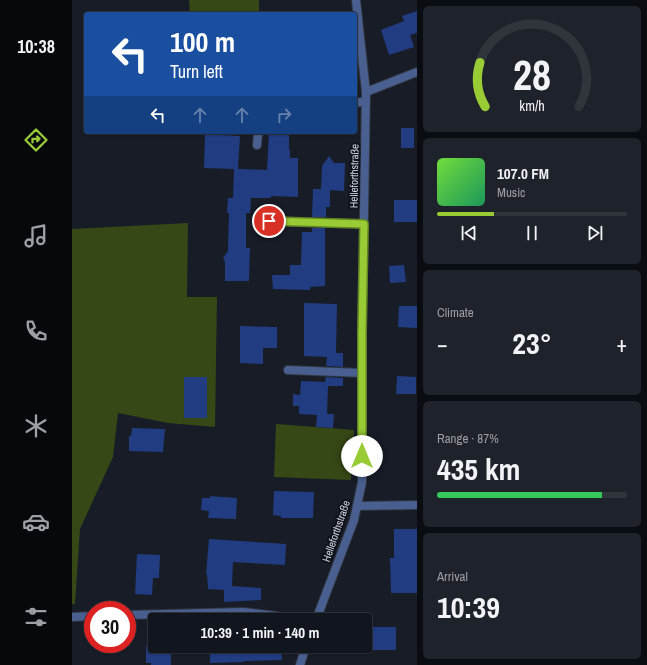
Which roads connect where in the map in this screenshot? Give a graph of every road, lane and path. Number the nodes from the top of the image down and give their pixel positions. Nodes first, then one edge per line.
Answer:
1 (356, 0) edge
2 (417, 72) edge
3 (366, 92) junction
4 (366, 101) junction
5 (357, 103) edge
6 (258, 134) edge
7 (257, 145) dead end
8 (269, 221) dead end
9 (364, 224) junction
10 (288, 370) dead end
11 (362, 374) junction
12 (417, 505) edge
13 (357, 506) junction
14 (204, 613) edge
15 (252, 613) edge
16 (319, 613) edge
17 (148, 614) edge
18 (136, 615) edge
19 (84, 616) edge
20 (72, 617) edge
21 (304, 653) edge
22 (300, 665) edge

1 - 3 street, Helleforthstraße
2 - 3 street
3 - 4 street, Helleforthstraße
4 - 5 street
4 - 9 street, Helleforthstraße
6 - 7 street
8 - 9 street
9 - 11 street, Helleforthstraße
10 - 11 street
11 - 13 street, Helleforthstraße
12 - 13 street
13 - 16 street, Helleforthstraße
14 - 15 street
17 - 18 street
19 - 20 street
21 - 22 street

